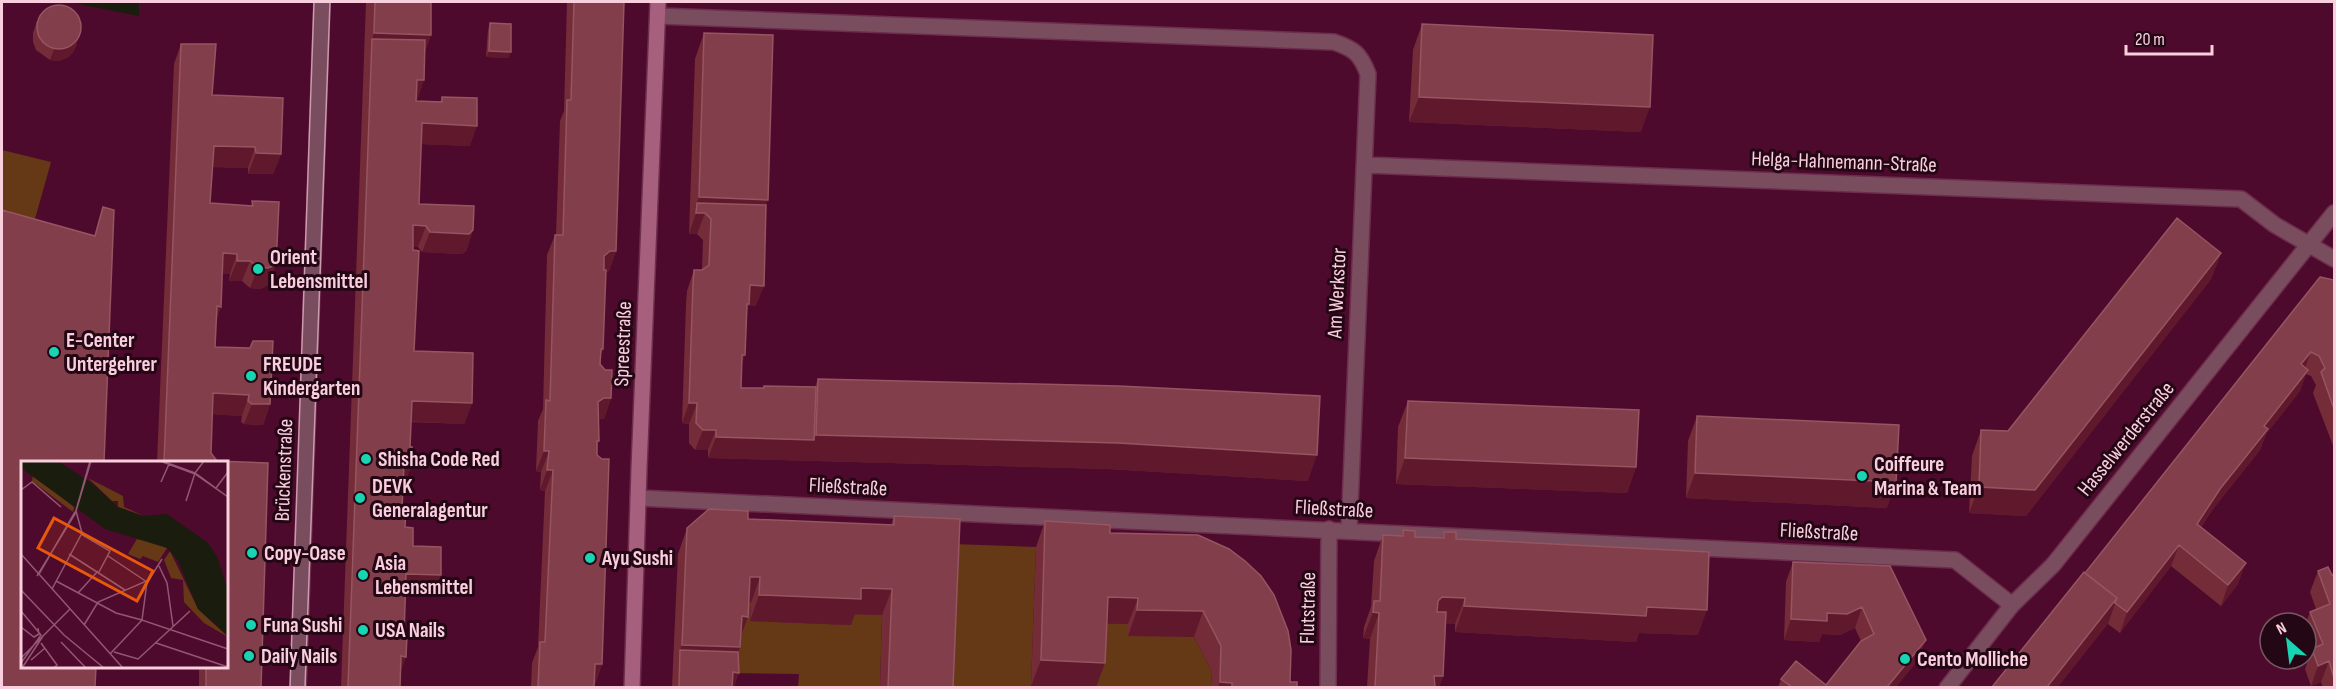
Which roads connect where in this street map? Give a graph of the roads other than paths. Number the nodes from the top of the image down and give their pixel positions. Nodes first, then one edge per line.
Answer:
1 (322, 2) edge
2 (658, 9) edge
3 (1365, 165) junction
4 (2334, 213) edge
5 (2308, 245) junction
6 (2334, 259) edge
7 (638, 498) junction
8 (1329, 529) junction
9 (1349, 531) junction
10 (2012, 605) junction
11 (298, 687) edge
12 (632, 687) edge
13 (1328, 687) edge
14 (1947, 687) edge

1 - 11 street, Brückenstraße
2 - 3 street, Am Werkstor
2 - 7 main road, Spreestraße
3 - 5 street, Helga-Hahnemann-Straße
3 - 9 street, Am Werkstor
4 - 5 street, Hasselwerderstraße
5 - 6 street, Helga-Hahnemann-Straße
5 - 10 street, Hasselwerderstraße
7 - 8 street, Fließstraße
7 - 12 main road, Spreestraße
8 - 9 street, Fließstraße
8 - 13 street, Flutstraße
9 - 10 street, Fließstraße
10 - 14 street, Hasselwerderstraße

